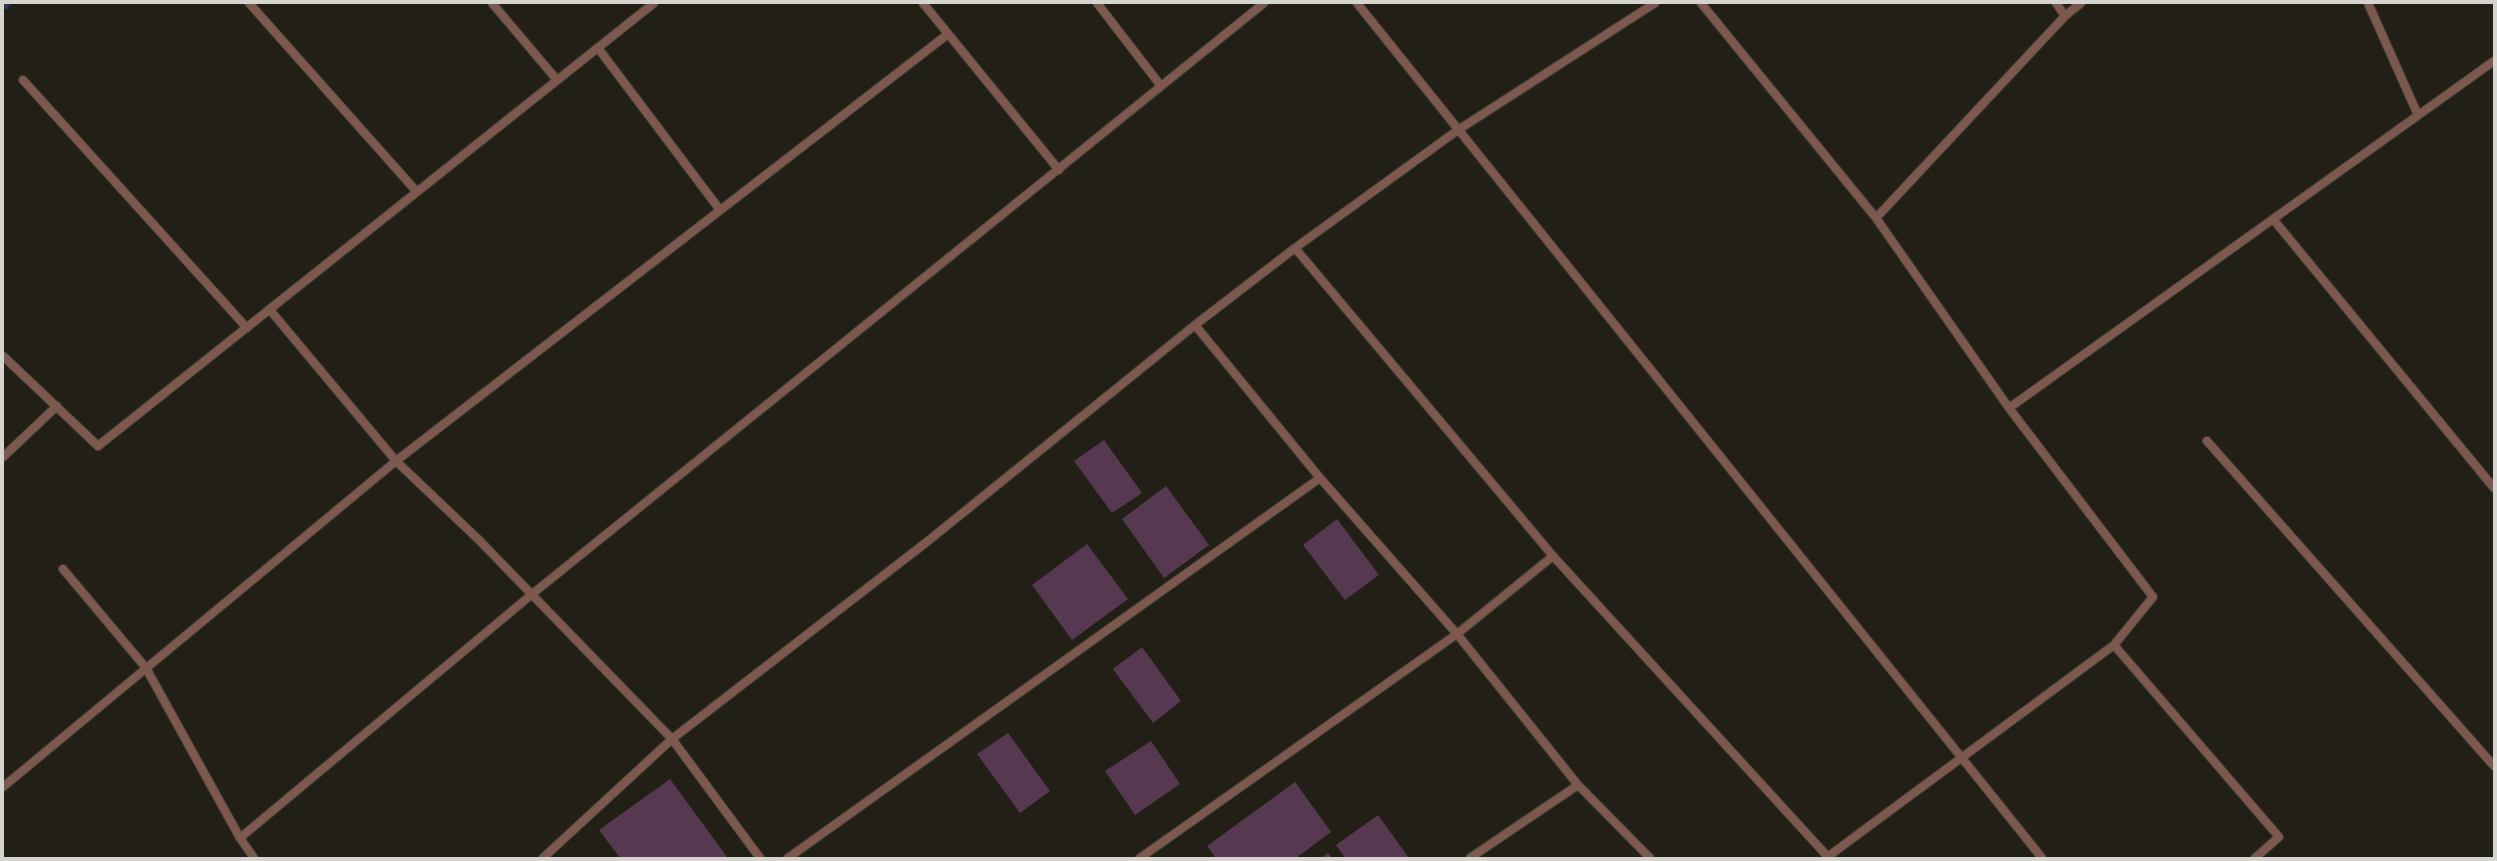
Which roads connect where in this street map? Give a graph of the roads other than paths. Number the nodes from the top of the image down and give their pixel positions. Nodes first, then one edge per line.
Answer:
1 (249, 3) edge
2 (492, 3) edge
3 (654, 3) edge
4 (923, 3) edge
5 (1097, 3) edge
6 (1264, 3) edge
7 (1357, 3) edge
8 (1656, 3) edge
9 (1701, 3) edge
10 (2056, 3) edge
11 (2081, 3) edge
12 (2368, 3) edge
13 (2065, 16) junction
14 (948, 34) junction
15 (598, 48) junction
16 (2494, 61) edge
17 (23, 80) dead end
18 (557, 80) junction
19 (1161, 86) junction
20 (2418, 115) junction
21 (1458, 130) junction
22 (1059, 170) junction
23 (417, 192) junction
24 (720, 210) junction
25 (1876, 218) junction
26 (2273, 219) junction
27 (1295, 248) junction
28 (270, 310) junction
29 (1195, 325) junction
30 (246, 328) junction
31 (3, 356) edge
32 (58, 406) junction
33 (2009, 408) junction
34 (2206, 441) dead end
35 (3, 457) edge
36 (396, 461) junction
37 (1320, 478) junction
38 (2494, 488) edge
39 (1553, 556) junction
40 (64, 569) dead end
41 (530, 595) junction
42 (1457, 634) junction
43 (2114, 645) junction
44 (146, 668) junction
45 (672, 739) junction
46 (1962, 759) junction
47 (2494, 766) edge
48 (1578, 785) junction
49 (3, 787) edge
50 (240, 838) junction
51 (1827, 857) edge
52 (254, 858) edge
53 (543, 858) edge
54 (760, 858) edge
55 (788, 858) edge
56 (1140, 858) edge
57 (1470, 858) edge
58 (1650, 858) edge
59 (2042, 858) edge
60 (2256, 858) edge

1 - 23 street
2 - 18 street
3 - 15 street
4 - 14 street
5 - 19 street
6 - 19 street
7 - 21 street
8 - 21 street
9 - 25 street
10 - 13 street
11 - 13 street
12 - 20 street
13 - 25 street
14 - 22 street
14 - 24 street
15 - 18 street
15 - 24 street
16 - 20 street
17 - 30 street
18 - 23 street
19 - 22 street
20 - 26 street
21 - 27 street
21 - 46 street
22 - 41 street
23 - 28 street
24 - 36 street
25 - 33 street
26 - 33 street
26 - 38 street
27 - 29 street
27 - 39 street
28 - 30 street
28 - 36 street
29 - 37 street
29 - 45 street
30 - 32 street
31 - 32 street
32 - 35 street
33 - 43 street
34 - 47 street
36 - 41 street
36 - 44 street
37 - 42 street
37 - 55 street
39 - 42 street
39 - 51 street
40 - 44 street
41 - 45 street
41 - 50 street
42 - 48 street
42 - 56 street
43 - 46 street
43 - 60 street
44 - 49 street
44 - 50 street
45 - 53 street
45 - 54 street
46 - 51 street
46 - 59 street
48 - 57 street
48 - 58 street
50 - 52 street

